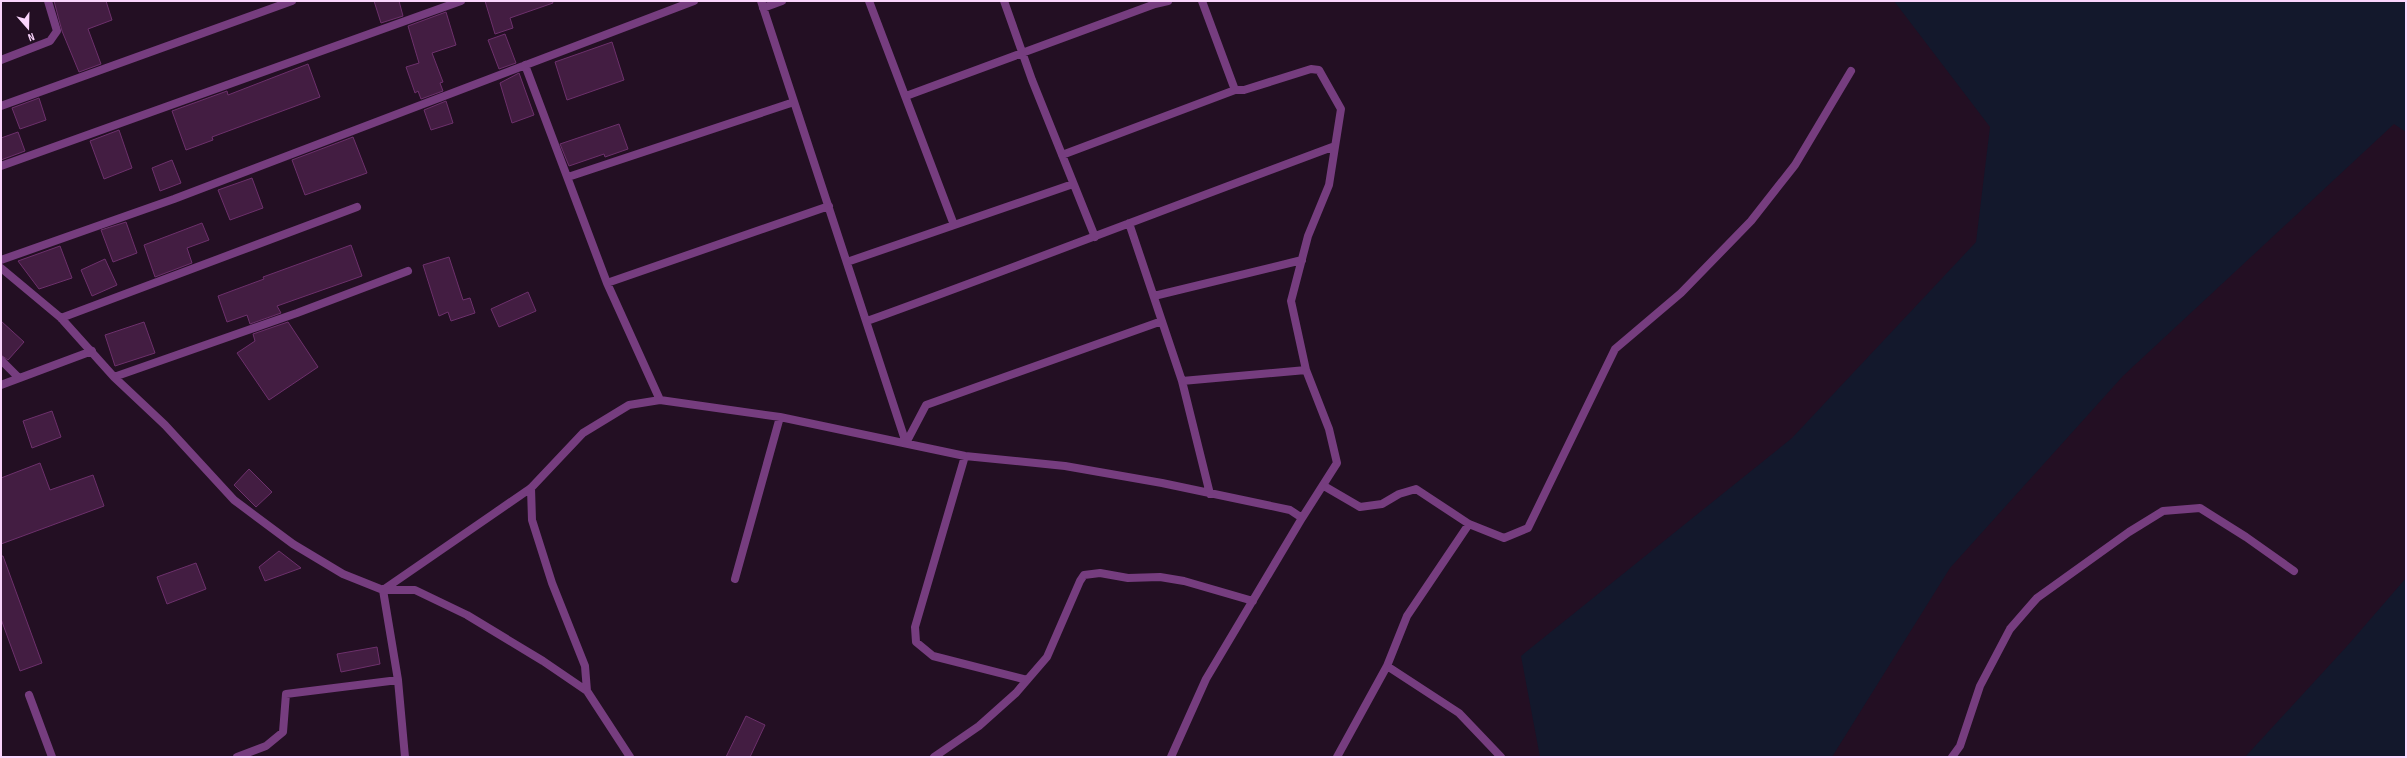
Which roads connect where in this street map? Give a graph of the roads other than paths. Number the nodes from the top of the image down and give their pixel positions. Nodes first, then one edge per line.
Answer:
1 (48, 1) edge
2 (292, 1) edge
3 (461, 1) edge
4 (694, 1) edge
5 (782, 1) edge
6 (870, 1) edge
7 (1004, 1) edge
8 (1168, 1) edge
9 (1202, 1) edge
10 (1154, 2) edge
11 (762, 4) edge
12 (1022, 53) junction
13 (1, 60) edge
14 (525, 64) junction
15 (1851, 71) dead end
16 (1235, 90) junction
17 (906, 96) junction
18 (794, 102) junction
19 (1, 106) edge
20 (1336, 146) junction
21 (1062, 155) junction
22 (1, 166) edge
23 (568, 177) junction
24 (1073, 184) junction
25 (829, 206) junction
26 (357, 207) dead end
27 (1129, 223) junction
28 (954, 225) junction
29 (1095, 237) junction
30 (1, 260) edge
31 (1302, 260) junction
32 (847, 262) junction
33 (1, 268) edge
34 (408, 271) dead end
35 (607, 283) junction
36 (1154, 296) junction
37 (61, 318) junction
38 (867, 320) junction
39 (1162, 321) junction
40 (92, 352) junction
41 (1, 360) edge
42 (1306, 370) junction
43 (114, 377) junction
44 (19, 378) junction
45 (1182, 381) junction
46 (1, 385) edge
47 (660, 400) junction
48 (780, 417) junction
49 (906, 443) junction
50 (965, 456) junction
51 (1324, 486) junction
52 (531, 488) junction
53 (1210, 494) junction
54 (1302, 518) junction
55 (1469, 524) junction
56 (2294, 571) dead end
57 (735, 579) dead end
58 (383, 590) junction
59 (1253, 600) junction
60 (1387, 666) junction
61 (398, 680) junction
62 (1027, 680) junction
63 (587, 691) junction
64 (29, 695) dead end
65 (52, 757) edge
66 (236, 757) edge
67 (405, 757) edge
68 (630, 757) edge
69 (934, 757) edge
70 (1171, 757) edge
71 (1337, 757) edge
72 (1501, 757) edge
73 (1952, 757) edge

1 - 13 street
2 - 19 street
3 - 22 street
4 - 14 street
5 - 11 street
6 - 17 street
7 - 12 street
8 - 10 street
9 - 16 street
10 - 12 street
11 - 18 street
12 - 17 street
12 - 21 street
14 - 23 street
14 - 30 street
15 - 55 street
16 - 20 street
16 - 21 street
17 - 28 street
18 - 23 street
18 - 25 street
20 - 27 street
20 - 31 street
21 - 24 street
23 - 35 street
24 - 28 street
24 - 29 street
25 - 32 street
25 - 35 street
26 - 37 street
27 - 29 street
27 - 36 street
28 - 32 street
29 - 38 street
31 - 36 street
31 - 42 street
32 - 38 street
33 - 37 street
34 - 43 street
35 - 47 street
36 - 39 street
37 - 40 street
38 - 49 street
39 - 45 street
39 - 49 street
40 - 43 street
40 - 44 street
41 - 44 street
42 - 45 street
42 - 51 street
43 - 58 street
44 - 46 street
45 - 53 street
47 - 48 street
47 - 52 street
48 - 49 street
48 - 57 street
49 - 50 street
50 - 53 street
50 - 62 street
51 - 54 street
51 - 55 street
52 - 58 street
52 - 63 street
53 - 54 street
54 - 59 street
55 - 60 street
56 - 73 street
58 - 61 street
58 - 63 street
59 - 62 street
59 - 70 street
60 - 71 street
60 - 72 street
61 - 66 street
61 - 67 street
62 - 69 street
63 - 68 street
64 - 65 street

